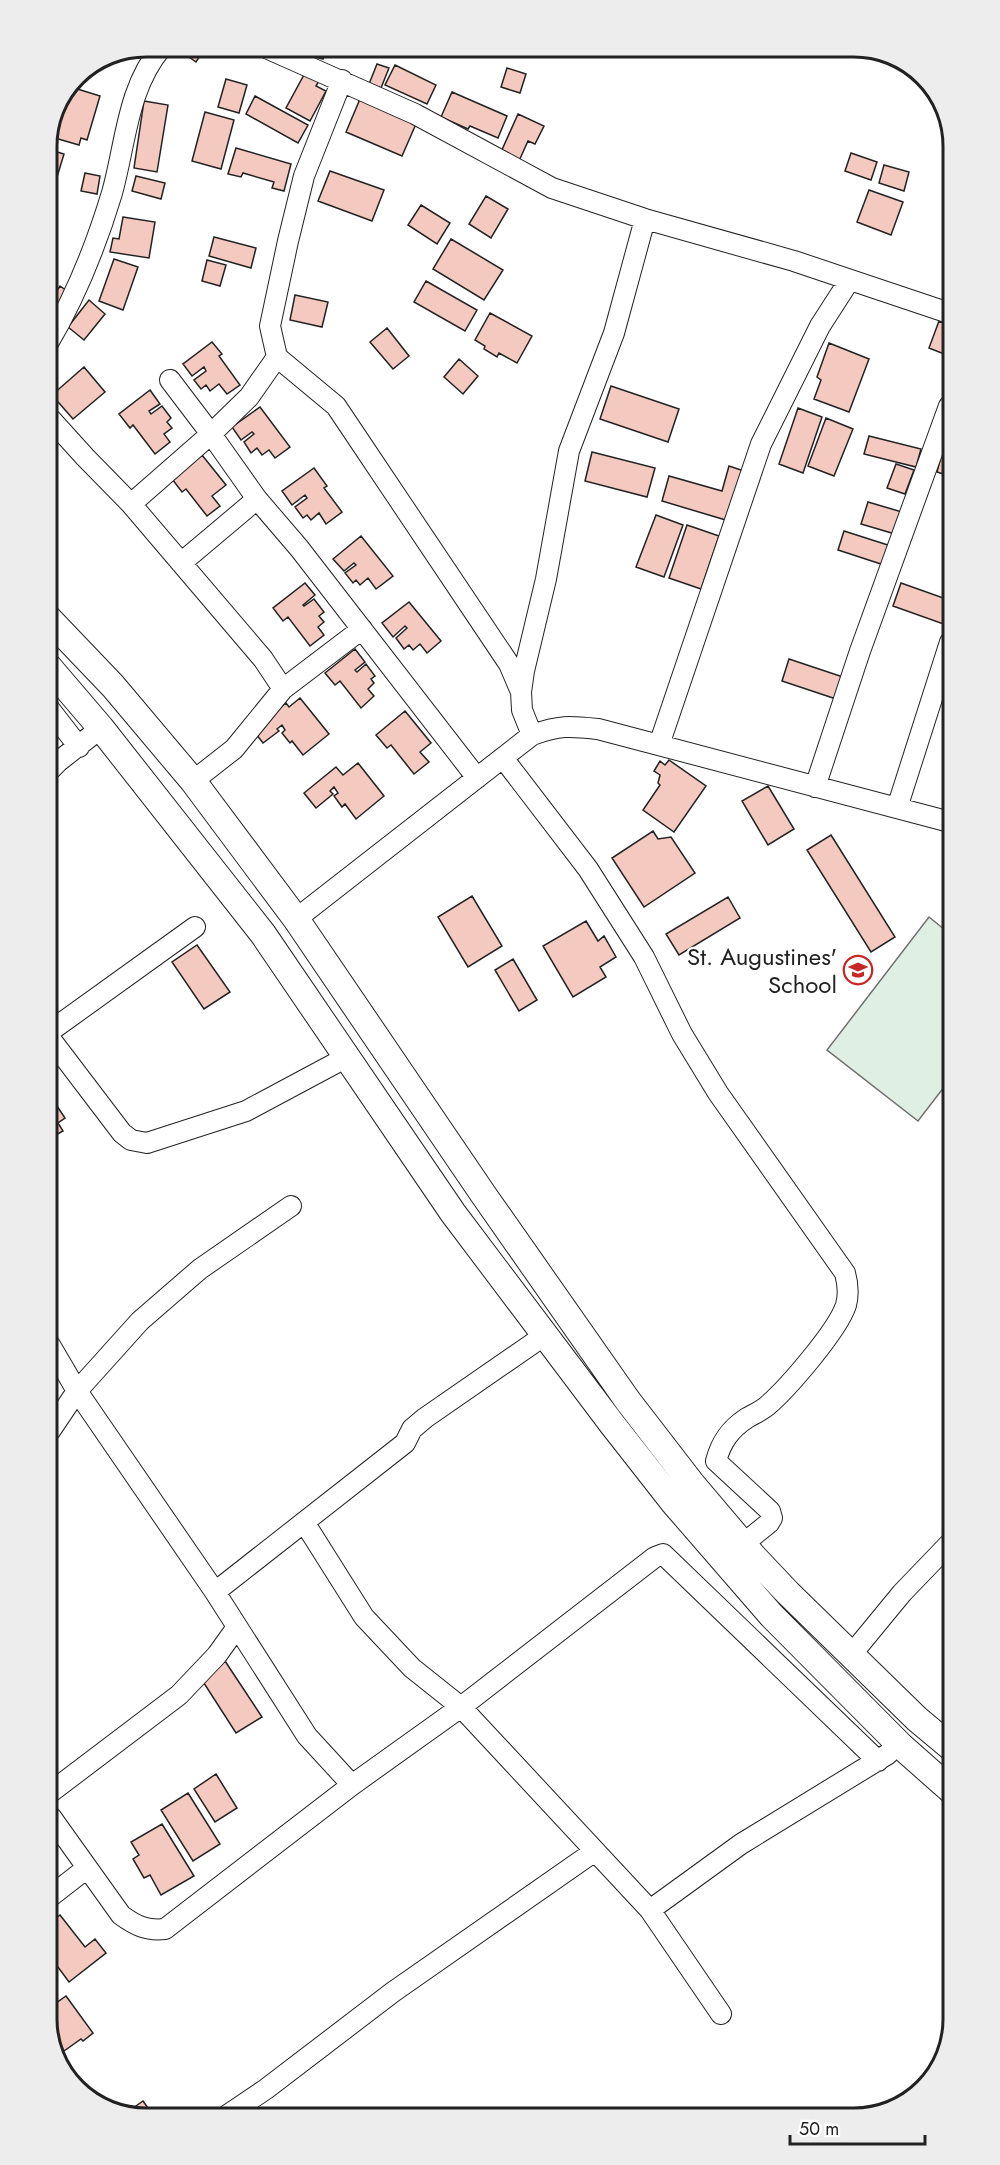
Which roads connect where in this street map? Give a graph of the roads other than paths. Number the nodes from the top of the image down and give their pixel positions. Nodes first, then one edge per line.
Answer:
1 (153, 57) edge
2 (289, 57) edge
3 (342, 80) junction
4 (645, 219) junction
5 (849, 281) junction
6 (943, 311) edge
7 (57, 328) edge
8 (277, 357) junction
9 (170, 380) dead end
10 (943, 423) edge
11 (57, 426) edge
12 (211, 434) junction
13 (257, 500) junction
14 (131, 504) junction
15 (181, 563) junction
16 (57, 627) edge
17 (362, 629) junction
18 (943, 664) edge
19 (57, 677) edge
20 (283, 689) junction
21 (521, 692) junction
22 (57, 719) edge
23 (101, 728) junction
24 (532, 735) junction
25 (659, 745) junction
26 (79, 747) junction
27 (502, 758) junction
28 (57, 763) edge
29 (477, 778) junction
30 (194, 781) junction
31 (815, 787) junction
32 (897, 808) junction
33 (943, 820) edge
34 (296, 919) junction
35 (195, 927) dead end
36 (57, 1026) edge
37 (57, 1048) edge
38 (347, 1057) junction
39 (291, 1206) dead end
40 (545, 1335) junction
41 (57, 1357) edge
42 (77, 1391) junction
43 (57, 1421) edge
44 (304, 1522) junction
45 (743, 1544) junction
46 (943, 1550) edge
47 (215, 1592) junction
48 (237, 1627) junction
49 (851, 1655) junction
50 (461, 1707) junction
51 (943, 1741) edge
52 (901, 1746) junction
53 (878, 1761) junction
54 (943, 1783) edge
55 (352, 1785) junction
56 (57, 1787) edge
57 (57, 1826) edge
58 (595, 1851) junction
59 (87, 1868) junction
60 (57, 1891) edge
61 (650, 1910) junction
62 (721, 2014) dead end
63 (238, 2108) edge

1 - 7 street
2 - 3 street
3 - 4 street
3 - 8 street
4 - 5 street
4 - 21 street
5 - 6 street
5 - 25 street
8 - 12 street
8 - 21 street
9 - 12 street
10 - 31 street
11 - 14 street
12 - 13 street
12 - 14 street
13 - 15 street
13 - 17 street
14 - 15 street
15 - 20 street
16 - 30 main road
17 - 20 street
17 - 29 street
18 - 32 street
19 - 23 main road
20 - 30 street
21 - 24 street
22 - 26 street
23 - 26 street
23 - 38 main road
24 - 25 street
24 - 27 street
25 - 31 street
26 - 28 street
27 - 29 street
27 - 45 street
29 - 34 street
30 - 34 main road
31 - 32 street
32 - 33 street
34 - 45 main road
35 - 36 street
37 - 38 street
38 - 40 main road
39 - 42 street
40 - 44 street
40 - 52 main road
41 - 42 street
42 - 43 street
42 - 47 street
44 - 47 street
44 - 50 street
45 - 49 main road
46 - 49 street
47 - 48 street
48 - 55 street
48 - 56 street
49 - 51 main road
50 - 53 street
50 - 55 street
50 - 58 street
52 - 53 street
52 - 54 main road
53 - 61 street
55 - 59 street
57 - 59 street
58 - 61 street
58 - 63 street
59 - 60 street
61 - 62 street

